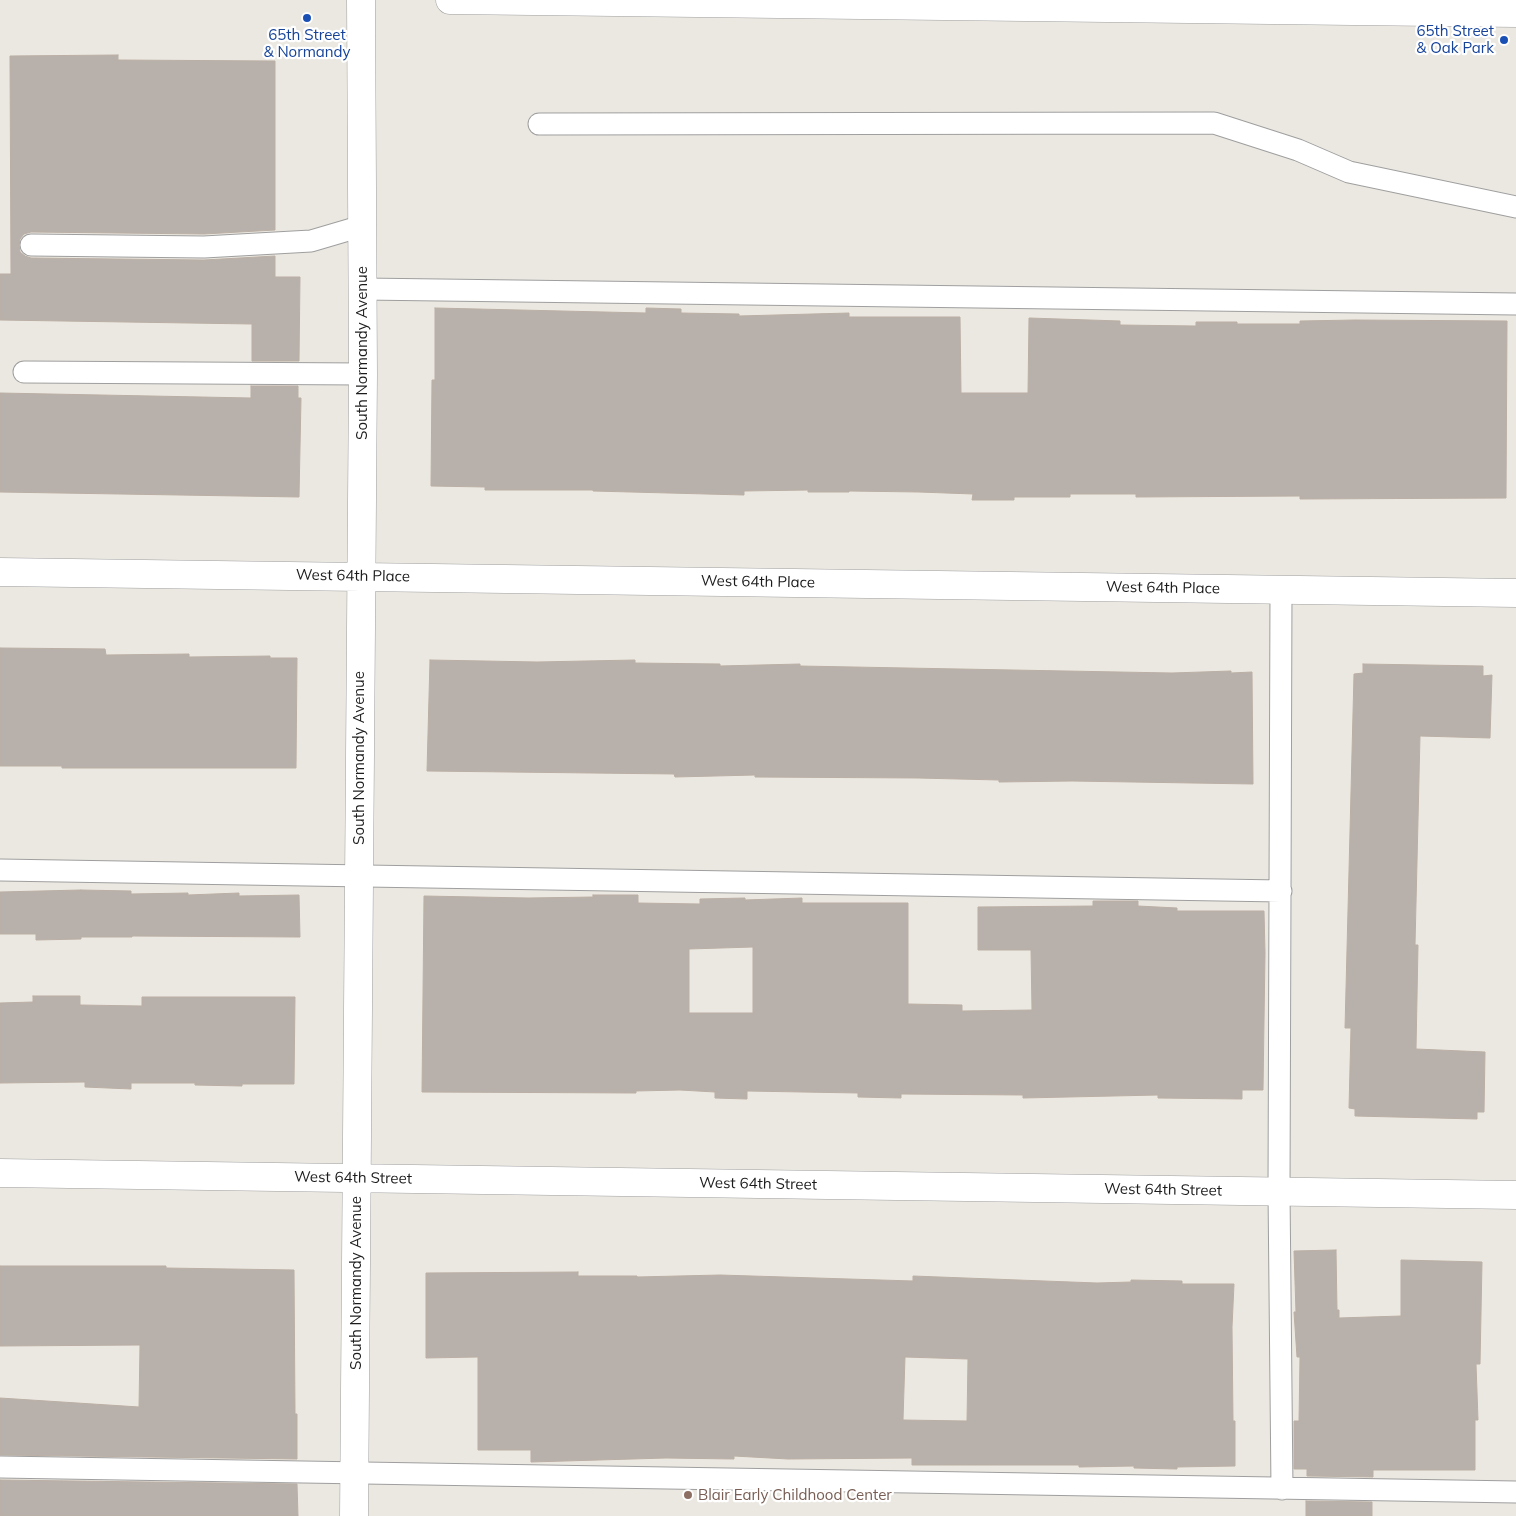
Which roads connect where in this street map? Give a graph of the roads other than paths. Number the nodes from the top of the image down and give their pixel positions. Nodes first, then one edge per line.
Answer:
1 (361, 0) edge
2 (450, 0) edge
3 (1516, 13) edge
4 (538, 124) dead end
5 (1516, 207) edge
6 (362, 226) junction
7 (31, 244) dead end
8 (363, 289) junction
9 (1516, 304) edge
10 (24, 372) dead end
11 (363, 374) junction
12 (0, 572) edge
13 (361, 577) junction
14 (1281, 590) junction
15 (1516, 593) edge
16 (0, 870) edge
17 (358, 876) junction
18 (1281, 891) junction
19 (0, 1173) edge
20 (356, 1178) junction
21 (1279, 1191) junction
22 (1516, 1195) edge
23 (0, 1467) edge
24 (354, 1473) junction
25 (1282, 1489) junction
26 (1516, 1492) edge
27 (354, 1516) edge

1 - 6 street, South Normandy Avenue
2 - 3 street
4 - 5 lane
6 - 7 lane
6 - 8 street, South Normandy Avenue
8 - 9 lane
8 - 11 street, South Normandy Avenue
10 - 11 lane
11 - 13 street, South Normandy Avenue
12 - 13 street, West 64th Place
13 - 14 street, West 64th Place
13 - 17 street, South Normandy Avenue
14 - 15 street, West 64th Place
14 - 18 lane
16 - 17 lane
17 - 18 lane
17 - 20 street, South Normandy Avenue
18 - 21 lane
19 - 20 street, West 64th Street
20 - 21 street, West 64th Street
20 - 24 street, South Normandy Avenue
21 - 22 street, West 64th Street
21 - 25 lane
23 - 24 lane
24 - 25 lane
24 - 27 street, South Normandy Avenue
25 - 26 lane

